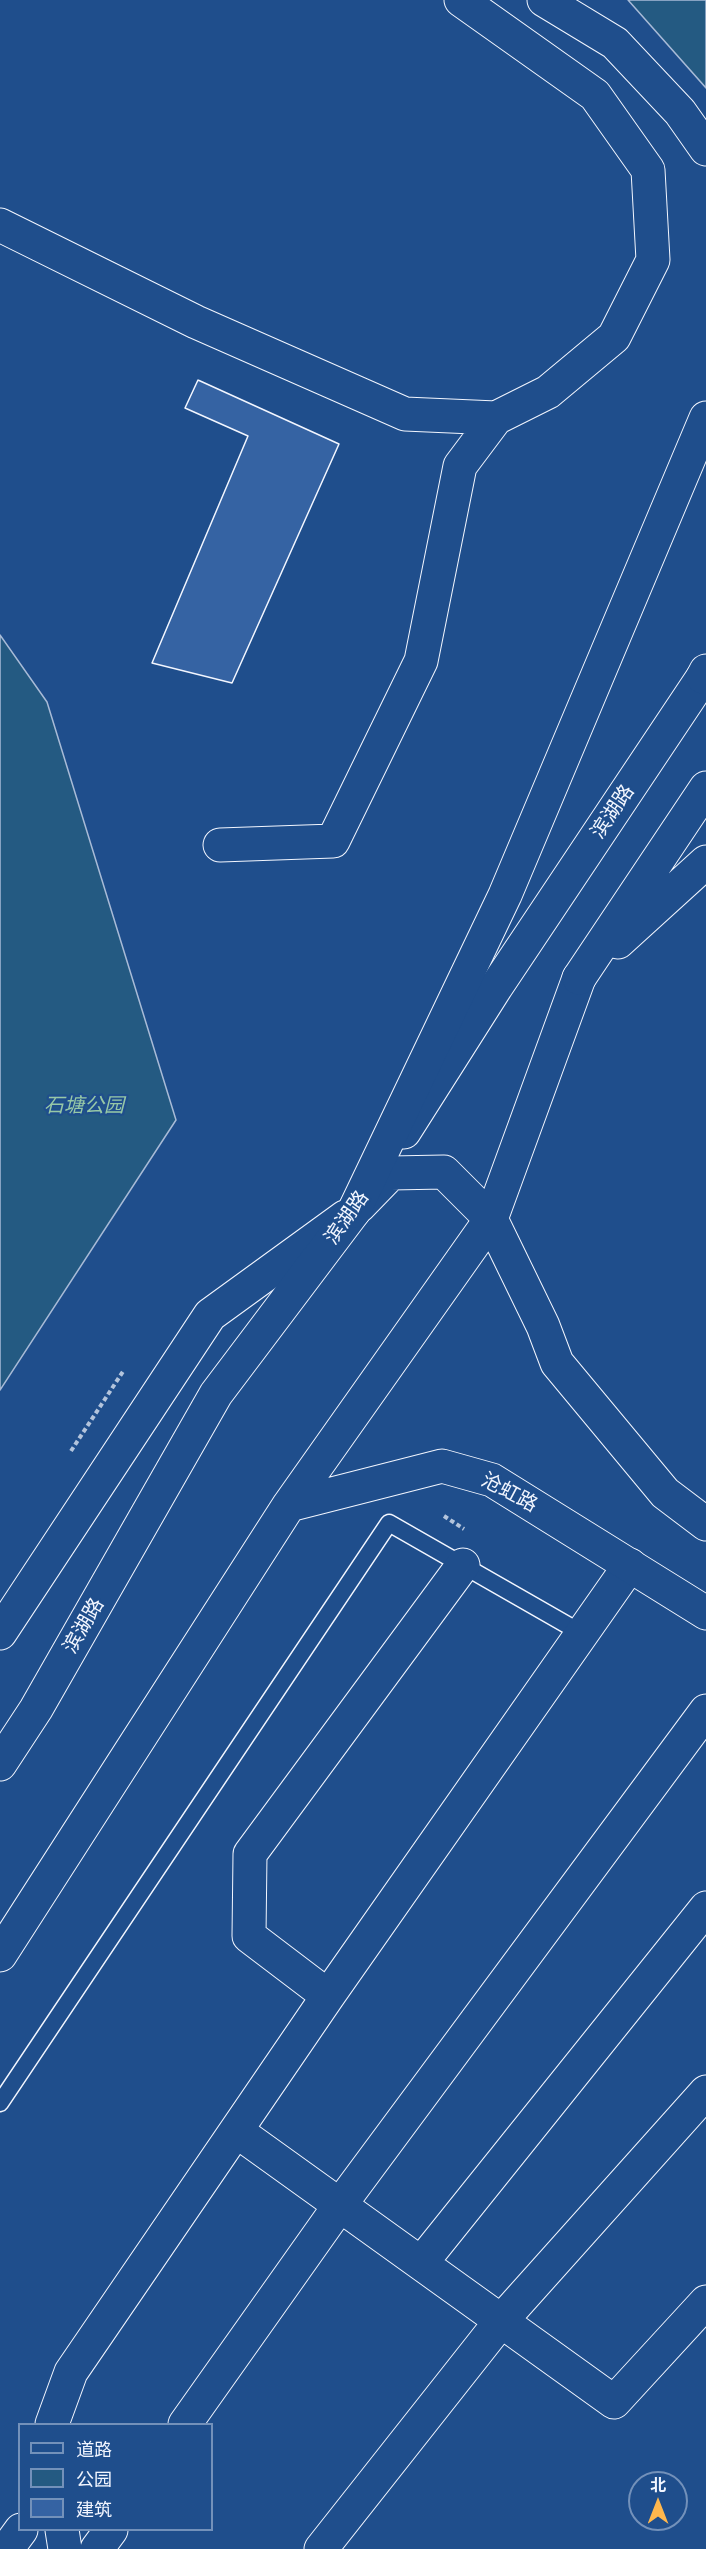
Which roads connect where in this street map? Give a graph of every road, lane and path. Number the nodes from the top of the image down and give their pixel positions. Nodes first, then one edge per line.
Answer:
1 (461, 0) edge
2 (544, 0) edge
3 (706, 149) edge
4 (0, 225) edge
5 (496, 418) junction
6 (706, 418) edge
7 (704, 674) edge
8 (706, 788) edge
9 (220, 845) dead end
10 (706, 862) edge
11 (579, 978) junction
12 (354, 1211) junction
13 (491, 1219) junction
14 (124, 1370) dead end
15 (70, 1451) dead end
16 (289, 1505) junction
17 (706, 1524) edge
18 (462, 1565) junction
19 (630, 1565) junction
20 (706, 1613) edge
21 (0, 1633) edge
22 (584, 1634) junction
23 (36, 1709) junction
24 (706, 1712) edge
25 (0, 1739) edge
26 (0, 1764) edge
27 (706, 1908) edge
28 (0, 1955) edge
29 (328, 1996) junction
30 (706, 2092) edge
31 (0, 2103) edge
32 (238, 2132) junction
33 (340, 2205) junction
34 (422, 2262) junction
35 (706, 2302) edge
36 (501, 2321) junction
37 (52, 2423) edge
38 (186, 2423) edge
39 (20, 2531) edge
40 (62, 2531) edge
41 (110, 2531) edge
42 (7, 2549) edge
43 (65, 2549) edge
44 (97, 2549) edge
45 (321, 2549) edge

1 - 5 main road
2 - 3 main road
4 - 5 main road
5 - 9 main road
6 - 12 main road
7 - 12 main road, 滨湖路
8 - 11 main road
10 - 11 main road
11 - 13 main road
12 - 13 main road
12 - 21 main road
12 - 23 main road, 滨湖路
13 - 16 main road
13 - 17 main road
14 - 15 path
16 - 19 main road, 沧虹路
16 - 28 main road
18 - 22 lane
18 - 29 main road
18 - 31 lane
19 - 20 main road, 沧虹路
19 - 22 main road
22 - 29 main road
23 - 25 main road
23 - 26 main road, 滨湖路
24 - 33 main road
27 - 34 main road
29 - 32 main road
30 - 36 main road
32 - 33 main road
32 - 37 main road
33 - 34 main road
33 - 38 main road
34 - 36 main road
35 - 36 main road
36 - 45 main road
39 - 42 main road
40 - 43 main road
41 - 44 main road

